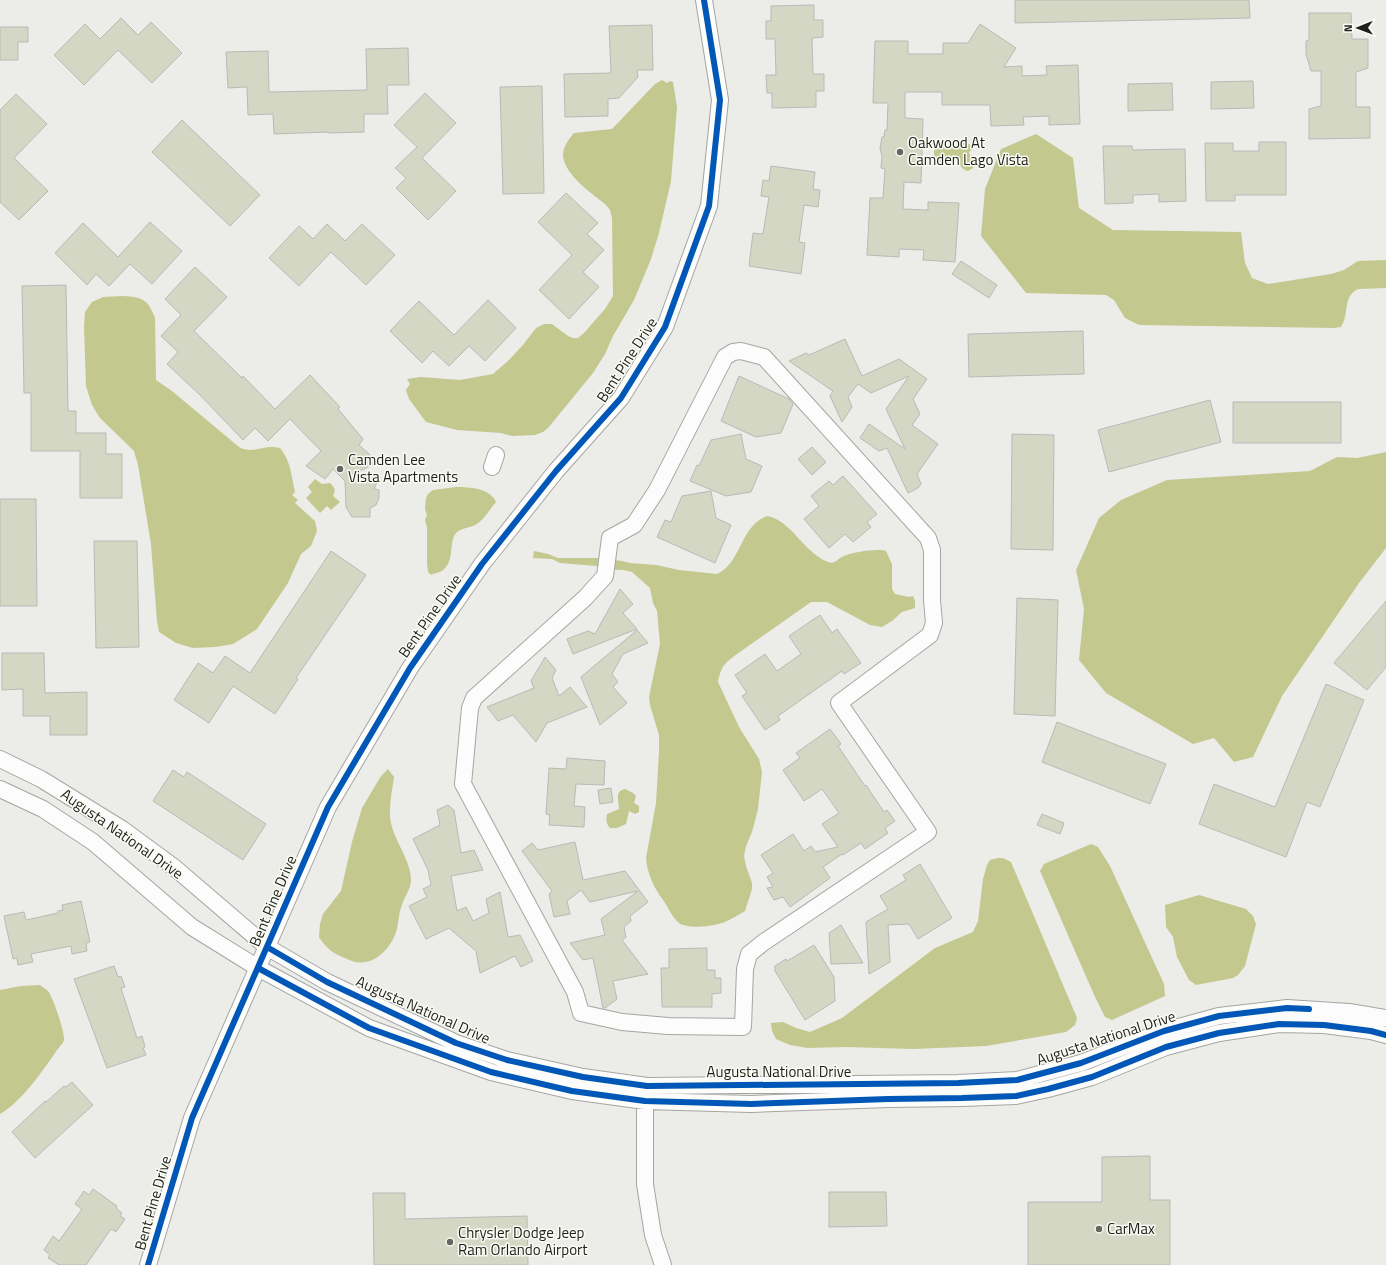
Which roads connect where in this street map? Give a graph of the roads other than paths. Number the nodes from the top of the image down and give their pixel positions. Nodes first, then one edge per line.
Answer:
1 (704, 0) edge
2 (609, 551) joint
3 (0, 759) edge
4 (0, 789) edge
5 (267, 947) junction
6 (258, 968) junction
7 (1386, 1018) edge
8 (1386, 1035) edge
9 (646, 1093) junction
10 (148, 1265) edge
11 (663, 1265) edge

1 - 5 street, Bent Pine Drive
2 - 2 street
3 - 5 street, Augusta National Drive
4 - 6 street, Augusta National Drive
5 - 6 street, Bent Pine Drive
5 - 9 street, Augusta National Drive
6 - 9 street, Augusta National Drive
6 - 10 street, Bent Pine Drive
7 - 9 street, Augusta National Drive
8 - 9 street, Augusta National Drive
9 - 11 street

